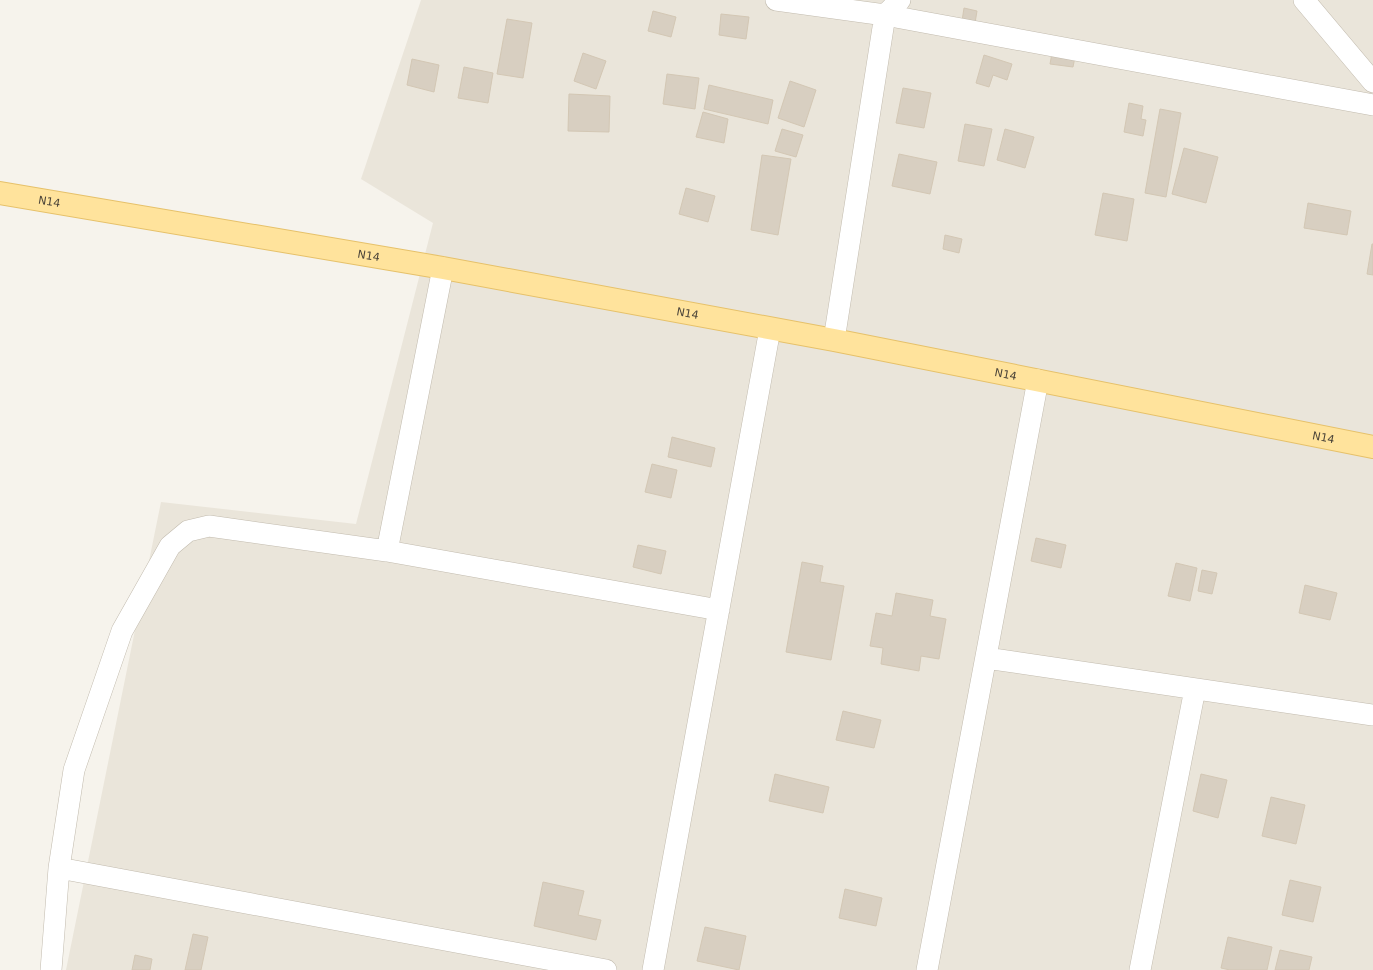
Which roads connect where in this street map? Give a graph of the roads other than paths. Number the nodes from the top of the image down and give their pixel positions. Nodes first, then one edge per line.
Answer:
1 (776, 0) edge
2 (900, 0) edge
3 (1304, 0) edge
4 (885, 15) junction
5 (1373, 82) edge
6 (1373, 105) edge
7 (0, 193) edge
8 (443, 268) junction
9 (770, 329) junction
10 (834, 340) junction
11 (1038, 380) junction
12 (1373, 447) edge
13 (387, 551) junction
14 (719, 610) junction
15 (986, 658) junction
16 (1195, 689) junction
17 (1373, 715) edge
18 (59, 868) junction
19 (51, 970) edge
20 (606, 970) edge
21 (654, 970) edge
22 (927, 970) edge
23 (1140, 970) edge

1 - 4 street
2 - 4 street
3 - 5 street
4 - 6 street
4 - 10 street
7 - 8 main road, N14
8 - 9 main road, N14
8 - 13 street
9 - 10 main road, N14
9 - 14 street
10 - 11 main road, N14
11 - 12 main road, N14
11 - 15 street
13 - 14 street
13 - 18 street
14 - 21 street
15 - 16 street
15 - 22 street
16 - 17 street
16 - 23 street
18 - 19 street
18 - 20 street

